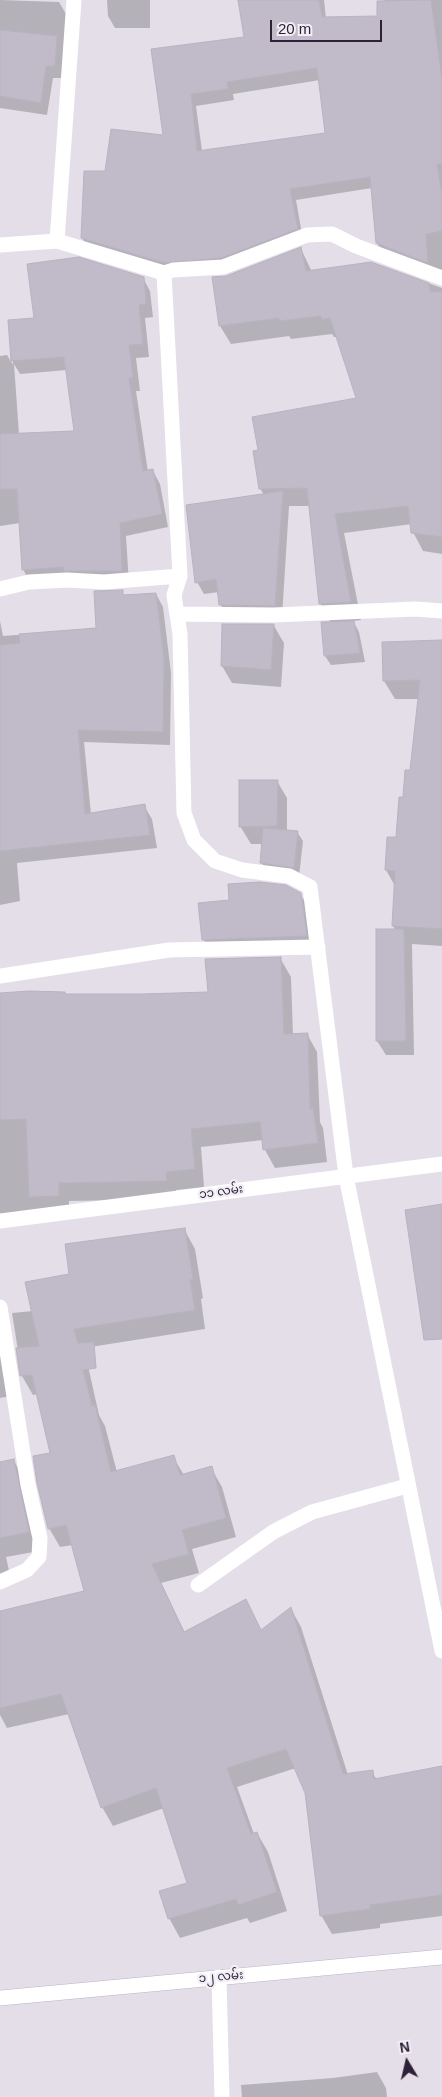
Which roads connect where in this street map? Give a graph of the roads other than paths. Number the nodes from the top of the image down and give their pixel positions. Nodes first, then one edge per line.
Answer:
1 (74, 0) edge
2 (56, 241) junction
3 (0, 245) edge
4 (164, 273) junction
5 (442, 278) edge
6 (180, 576) junction
7 (0, 589) edge
8 (442, 611) edge
9 (178, 614) junction
10 (318, 947) junction
11 (0, 976) edge
12 (442, 1164) edge
13 (346, 1176) junction
14 (0, 1221) edge
15 (0, 1307) edge
16 (407, 1486) junction
17 (0, 1582) edge
18 (198, 1585) dead end
19 (442, 1651) edge
20 (442, 1957) edge
21 (219, 1977) junction
22 (0, 1998) edge
23 (222, 2097) edge

1 - 2 street
2 - 3 street
2 - 4 street
4 - 5 street
4 - 6 street
6 - 7 street
6 - 9 street
8 - 9 street
9 - 10 street
10 - 11 street
10 - 13 street
12 - 13 street, ၁၁ လမ်း
13 - 14 street, ၁၁ လမ်း
13 - 16 street
15 - 17 street
16 - 18 street
16 - 19 street
20 - 21 street, ၁၂ လမ်း
21 - 22 street, ၁၂ လမ်း
21 - 23 street

